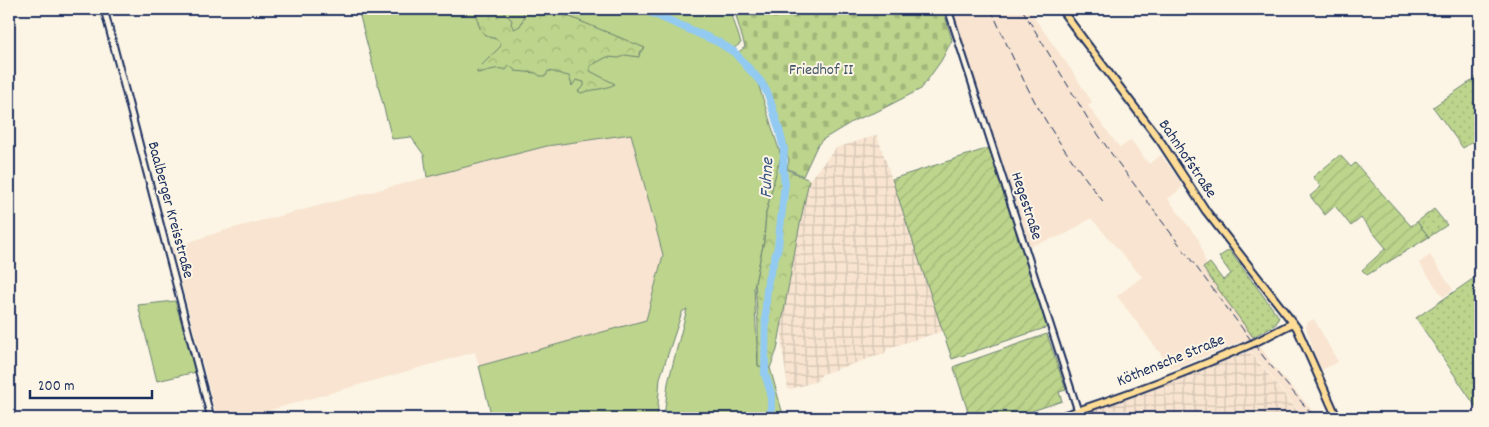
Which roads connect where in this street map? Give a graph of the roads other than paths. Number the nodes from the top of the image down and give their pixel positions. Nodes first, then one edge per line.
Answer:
1 (104, 9) edge
2 (948, 9) edge
3 (1061, 9) edge
4 (1293, 323) junction
5 (1078, 411) junction
6 (211, 418) edge
7 (1056, 418) edge
8 (1337, 418) edge

1 - 6 street, Baalberger Kreisstraße
2 - 5 street, Hegestraße
3 - 4 main road, Bahnhofstraße
4 - 5 main road, Köthensche Straße
4 - 8 main road, Bahnhofstraße
5 - 7 main road, Köthensche Straße

